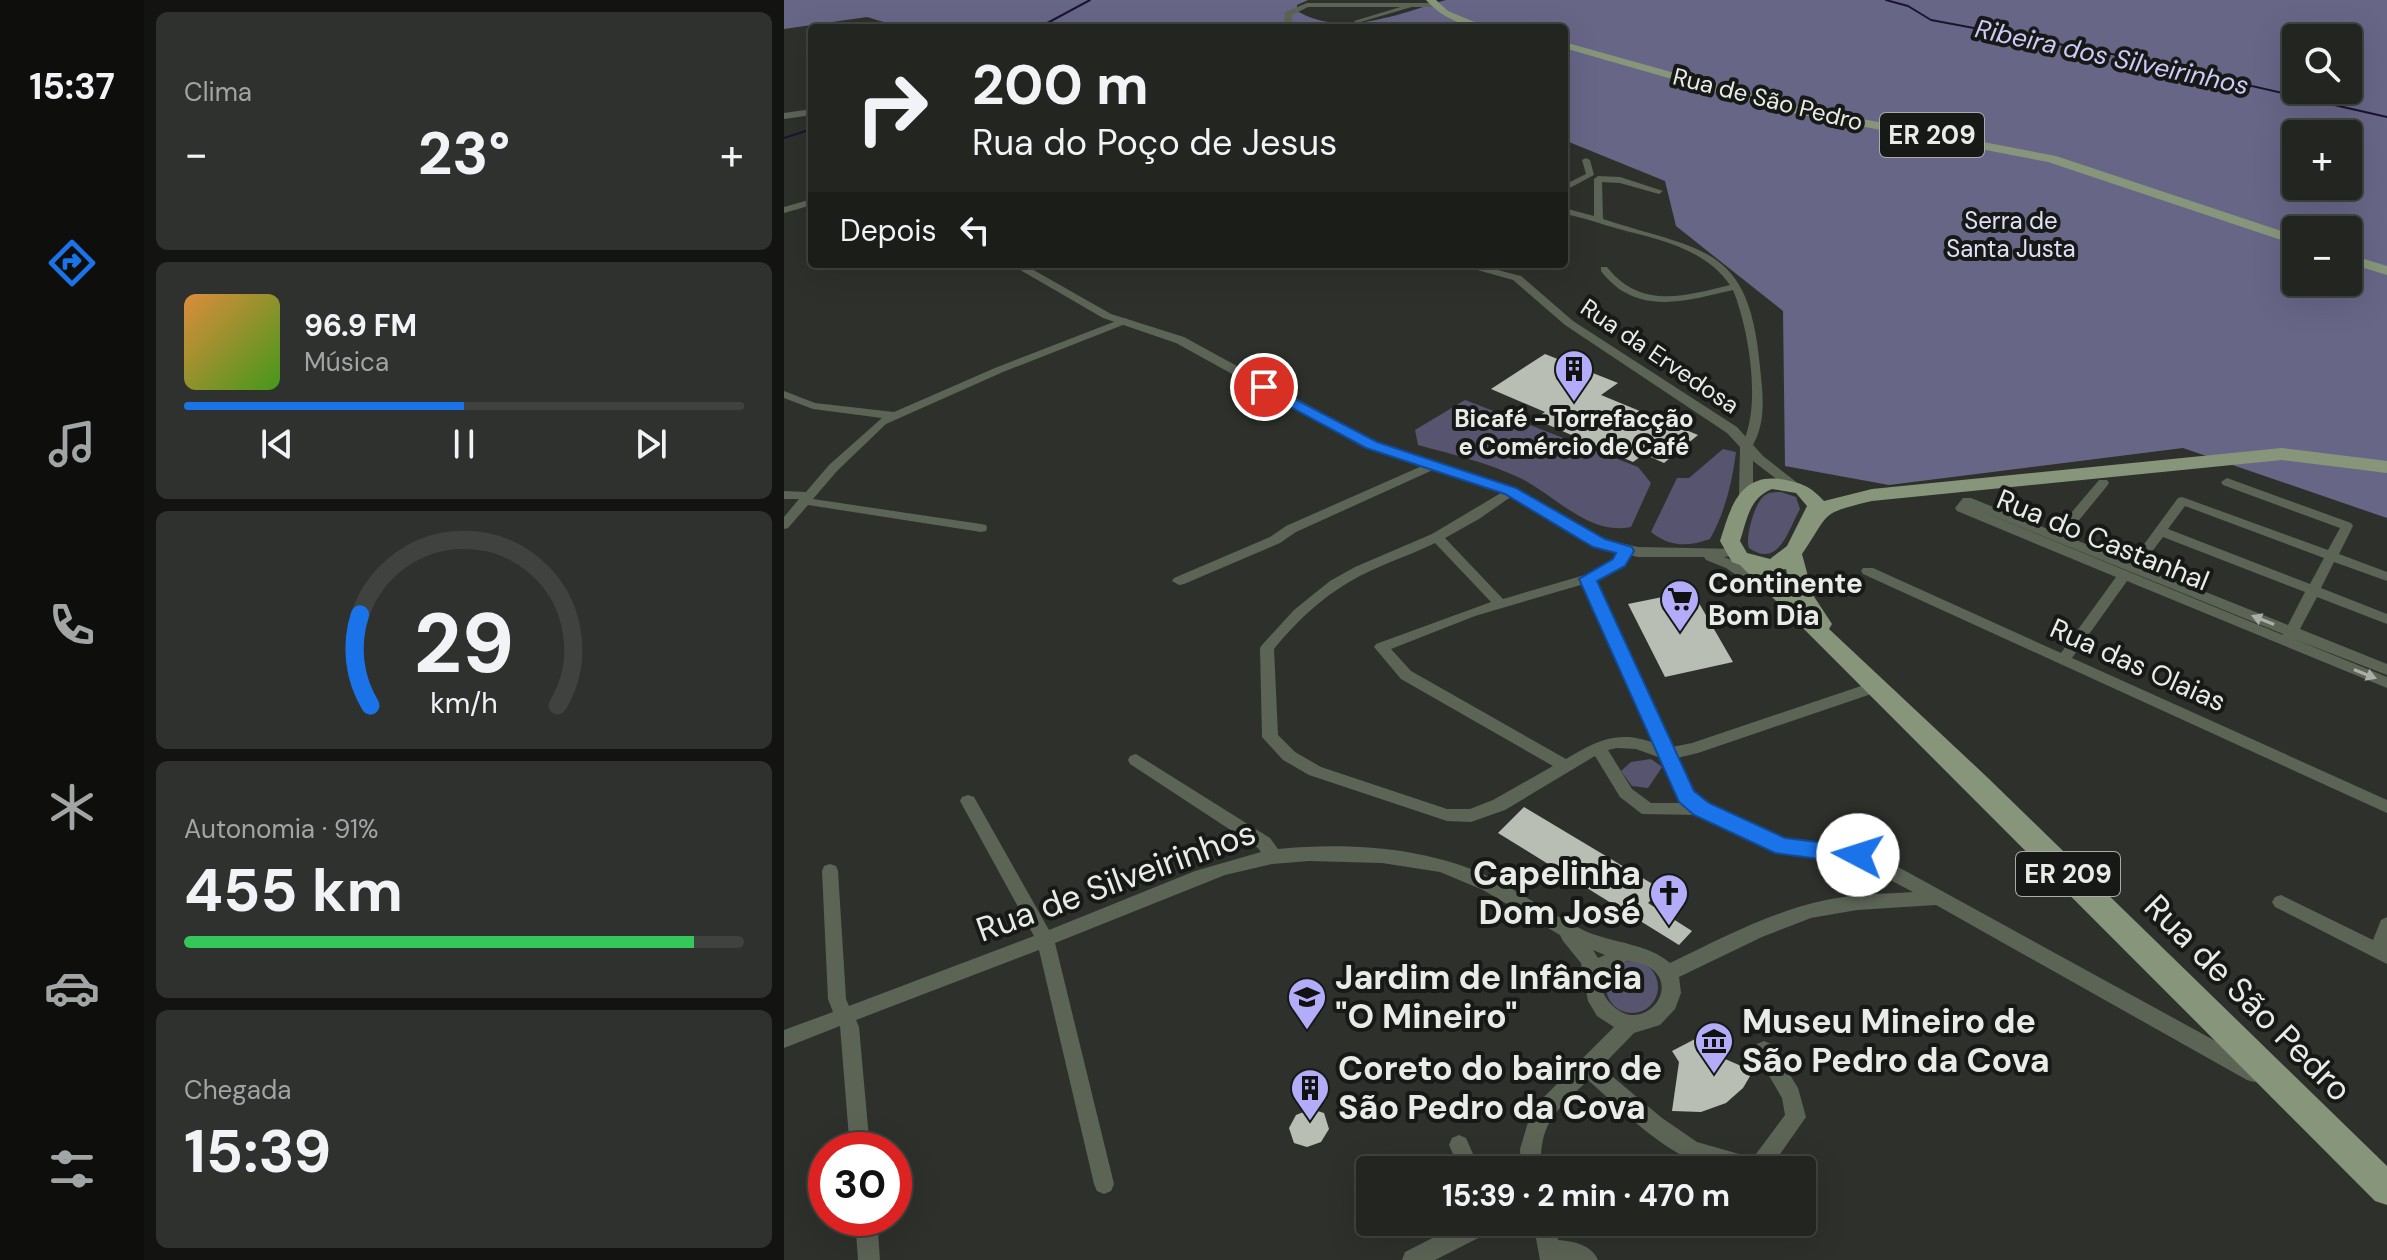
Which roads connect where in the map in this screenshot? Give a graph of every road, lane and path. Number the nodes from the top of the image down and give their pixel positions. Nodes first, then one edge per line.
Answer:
1 (1433, 2) edge
2 (1409, 4) junction
3 (1357, 21) dead end
4 (1288, 24) edge
5 (1472, 24) edge
6 (1568, 46) edge
7 (808, 113) edge
8 (784, 116) edge
9 (1586, 160) dead end
10 (1594, 177) junction
11 (1568, 188) edge
12 (1568, 188) edge
13 (1659, 191) dead end
14 (1597, 192) junction
15 (808, 203) edge
16 (784, 210) edge
17 (1568, 212) edge
18 (1599, 219) junction
19 (2282, 236) edge
20 (2362, 263) edge
21 (1022, 268) edge
22 (1477, 268) edge
23 (1604, 269) dead end
24 (2387, 271) edge
25 (1737, 286) junction
26 (1124, 321) junction
27 (784, 394) edge
28 (895, 416) junction
29 (1746, 448) junction
30 (1431, 466) junction
31 (2387, 467) edge
32 (2227, 482) dead end
33 (2103, 483) dead end
34 (1801, 489) junction
35 (1511, 491) junction
36 (784, 495) edge
37 (1746, 495) junction
38 (1872, 495) junction
39 (807, 498) junction
40 (1816, 513) junction
41 (784, 525) edge
42 (1735, 527) junction
43 (981, 528) dead end
44 (2160, 531) junction
45 (1437, 537) junction
46 (2058, 537) junction
47 (1626, 551) junction
48 (1677, 553) junction
49 (1702, 554) junction
50 (1793, 556) junction
51 (2331, 556) junction
52 (1741, 557) junction
53 (1868, 571) dead end
54 (2129, 571) junction
55 (2387, 577) edge
56 (1588, 579) junction
57 (1179, 581) dead end
58 (2313, 590) junction
59 (1500, 604) junction
60 (1786, 604) junction
61 (2387, 619) edge
62 (2288, 636) junction
63 (1850, 659) junction
64 (2063, 660) junction
65 (2387, 670) edge
66 (2387, 683) edge
67 (1878, 686) junction
68 (1598, 747) junction
69 (1668, 754) junction
70 (1136, 760) dead end
71 (1564, 765) junction
72 (968, 801) dead end
73 (2387, 807) edge
74 (1702, 809) junction
75 (1273, 856) junction
76 (830, 871) dead end
77 (1935, 898) junction
78 (2281, 902) dead end
79 (2387, 925) edge
80 (1561, 929) junction
81 (1045, 939) junction
82 (1626, 953) junction
83 (2382, 953) edge
84 (1668, 973) junction
85 (1593, 980) junction
86 (845, 1016) junction
87 (1630, 1024) junction
88 (784, 1039) edge
89 (1764, 1050) dead end
90 (1587, 1067) junction
91 (2285, 1090) junction
92 (859, 1132) edge
93 (1459, 1145) dead end
94 (1464, 1156) edge
95 (1530, 1156) edge
96 (1104, 1184) dead end
97 (2387, 1189) edge
98 (867, 1236) edge
99 (1459, 1236) edge
100 (1550, 1255) edge
101 (869, 1260) edge
102 (1413, 1260) edge
103 (1587, 1260) edge

1 - 2 street
1 - 5 main road
2 - 3 street
2 - 4 street
6 - 19 main road, Rua de São Pedro / ER 209
7 - 8 street
9 - 10 street
10 - 11 street
10 - 13 street
10 - 14 street
12 - 14 street
14 - 18 street
15 - 16 street
17 - 18 street
18 - 25 street
20 - 24 main road
21 - 26 street
22 - 29 street, Rua da Ervedosa
23 - 25 street
25 - 29 street
26 - 28 street
26 - 30 street
27 - 28 street
28 - 39 street
29 - 34 street, Rua da Ervedosa
29 - 37 street, Rua da Ervedosa
30 - 35 street
30 - 57 street
31 - 38 main road
32 - 51 street
33 - 46 street
34 - 37 main road
34 - 38 main road
34 - 40 main road
35 - 45 street
35 - 47 street
36 - 39 street
37 - 42 main road
38 - 40 main road
39 - 41 street
39 - 43 street
40 - 50 main road
42 - 48 street
42 - 52 main road
44 - 51 street
44 - 54 street
44 - 58 street
45 - 59 street
45 - 71 street
46 - 54 street, Rua do Castanhal
46 - 54 street, Rua do Castanhal
47 - 48 street
47 - 56 street
48 - 49 street
49 - 52 street
49 - 60 street
50 - 52 main road
50 - 63 main road, Rua de São Pedro / ER 209
51 - 55 street
51 - 58 street
52 - 60 main road, Rua de São Pedro / ER 209
53 - 64 street, Rua das Olaias
54 - 62 street, Rua do Castanhal
54 - 64 street
56 - 59 street
56 - 69 street
58 - 61 street
58 - 62 street
59 - 71 street
60 - 63 main road, Rua de São Pedro / ER 209
62 - 65 street, Rua do Castanhal
62 -> 66 street, Rua do Castanhal
63 - 67 main road, Rua de São Pedro / ER 209
64 - 73 street, Rua das Olaias
67 - 69 street
67 - 91 main road, Rua de São Pedro / ER 209
68 - 69 street
68 - 71 street
68 - 74 street
69 - 74 street
70 - 75 street
72 - 81 street
74 - 77 street
75 - 80 street, Rua de Silveirinhos
75 - 81 street, Rua de Silveirinhos
76 - 86 street
77 - 84 street
77 - 91 street
78 - 83 street
79 - 83 street
80 - 82 street, Rua de Silveirinhos
80 - 85 street, Rua de Silveirinhos
81 - 86 street, Rua de Silveirinhos
81 - 96 street
82 - 84 street
82 - 85 street
84 - 87 street
85 - 87 street
86 - 88 street, Rua de Silveirinhos
86 - 92 street
87 - 90 street
89 - 90 street
90 - 95 street
91 - 97 main road, Rua de São Pedro
93 - 94 street
98 - 101 street
99 - 102 street
100 - 103 street

